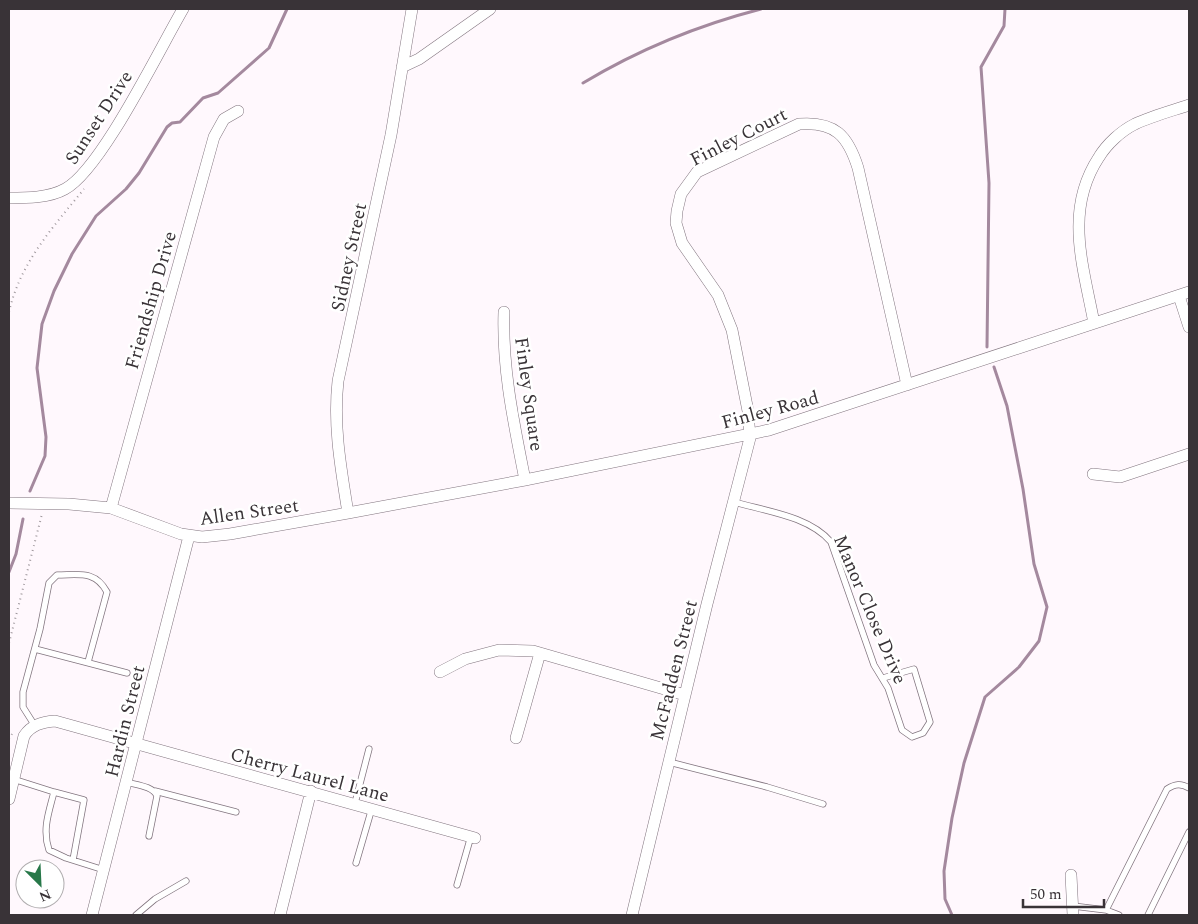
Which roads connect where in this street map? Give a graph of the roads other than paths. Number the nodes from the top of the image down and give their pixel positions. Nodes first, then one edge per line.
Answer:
1 (183, 9) edge
2 (412, 9) edge
3 (490, 9) edge
4 (402, 67) junction
5 (1189, 106) edge
6 (238, 112) dead end
7 (9, 198) edge
8 (1184, 294) edge
9 (504, 312) dead end
10 (1094, 323) junction
11 (1189, 327) edge
12 (908, 385) junction
13 (750, 434) junction
14 (1189, 454) edge
15 (1093, 474) dead end
16 (525, 480) junction
17 (734, 502) junction
18 (9, 503) edge
19 (110, 508) junction
20 (348, 513) junction
21 (189, 536) junction
22 (35, 649) junction
23 (540, 653) junction
24 (88, 662) junction
25 (440, 672) dead end
26 (127, 673) dead end
27 (882, 678) junction
28 (685, 695) junction
29 (35, 726) junction
30 (516, 738) dead end
31 (136, 745) junction
32 (369, 749) dead end
33 (669, 762) junction
34 (13, 779) junction
35 (126, 782) junction
36 (1189, 788) edge
37 (310, 790) junction
38 (156, 791) junction
39 (54, 792) junction
40 (9, 799) edge
41 (356, 804) junction
42 (823, 804) dead end
43 (372, 808) junction
44 (236, 812) dead end
45 (1189, 832) edge
46 (149, 836) dead end
47 (473, 837) joint
48 (73, 860) junction
49 (356, 863) dead end
50 (104, 870) junction
51 (1072, 875) dead end
52 (186, 881) dead end
53 (456, 885) dead end
54 (1073, 910) edge
55 (1106, 910) junction
56 (92, 915) edge
57 (136, 915) edge
58 (280, 915) edge
59 (632, 915) edge
60 (1118, 915) edge
61 (1148, 915) edge

1 - 7 street, Sunset Drive
2 - 4 street, Sidney Street
3 - 4 street
4 - 20 street, Sidney Street
5 - 10 street
6 - 19 street, Friendship Drive
8 - 10 street, Finley Road
8 - 11 street
9 - 16 street, Finley Square
10 - 12 street, Finley Road
12 - 13 street, Finley Road
12 - 13 street, Finley Court
13 - 16 street, Finley Road
13 - 17 street, McFadden Street
14 - 15 street
16 - 20 street, Finley Road
17 - 27 lane, Manor Close Drive
17 - 28 street, McFadden Street
18 - 19 street, Allen Street
19 - 21 street, Allen Street
20 - 21 street, Allen Street
21 - 31 street, Hardin Street
22 - 24 lane
22 - 24 lane
22 - 29 lane
23 - 25 street
23 - 28 street
23 - 30 street
24 - 26 lane
27 - 27 lane, Manor Close Drive
28 - 33 street, McFadden Street
29 - 31 street, Cherry Laurel Lane
29 - 34 street
31 - 35 street, Hardin Street
31 - 37 street, Cherry Laurel Lane
32 - 41 lane
33 - 42 lane
33 - 59 street, McFadden Street
34 - 39 lane
34 - 40 street
35 - 38 lane
35 - 50 street, Hardin Street
36 - 55 lane
37 - 41 street, Cherry Laurel Lane
37 - 58 street
38 - 44 lane
38 - 46 lane
39 - 48 lane
39 - 48 lane
41 - 43 street, Cherry Laurel Lane
43 - 47 street, Cherry Laurel Lane
43 - 49 lane
45 - 61 lane
47 - 53 lane
48 - 50 lane
50 - 56 street, Hardin Street
51 - 54 street
52 - 57 lane
54 - 55 lane
55 - 60 lane

